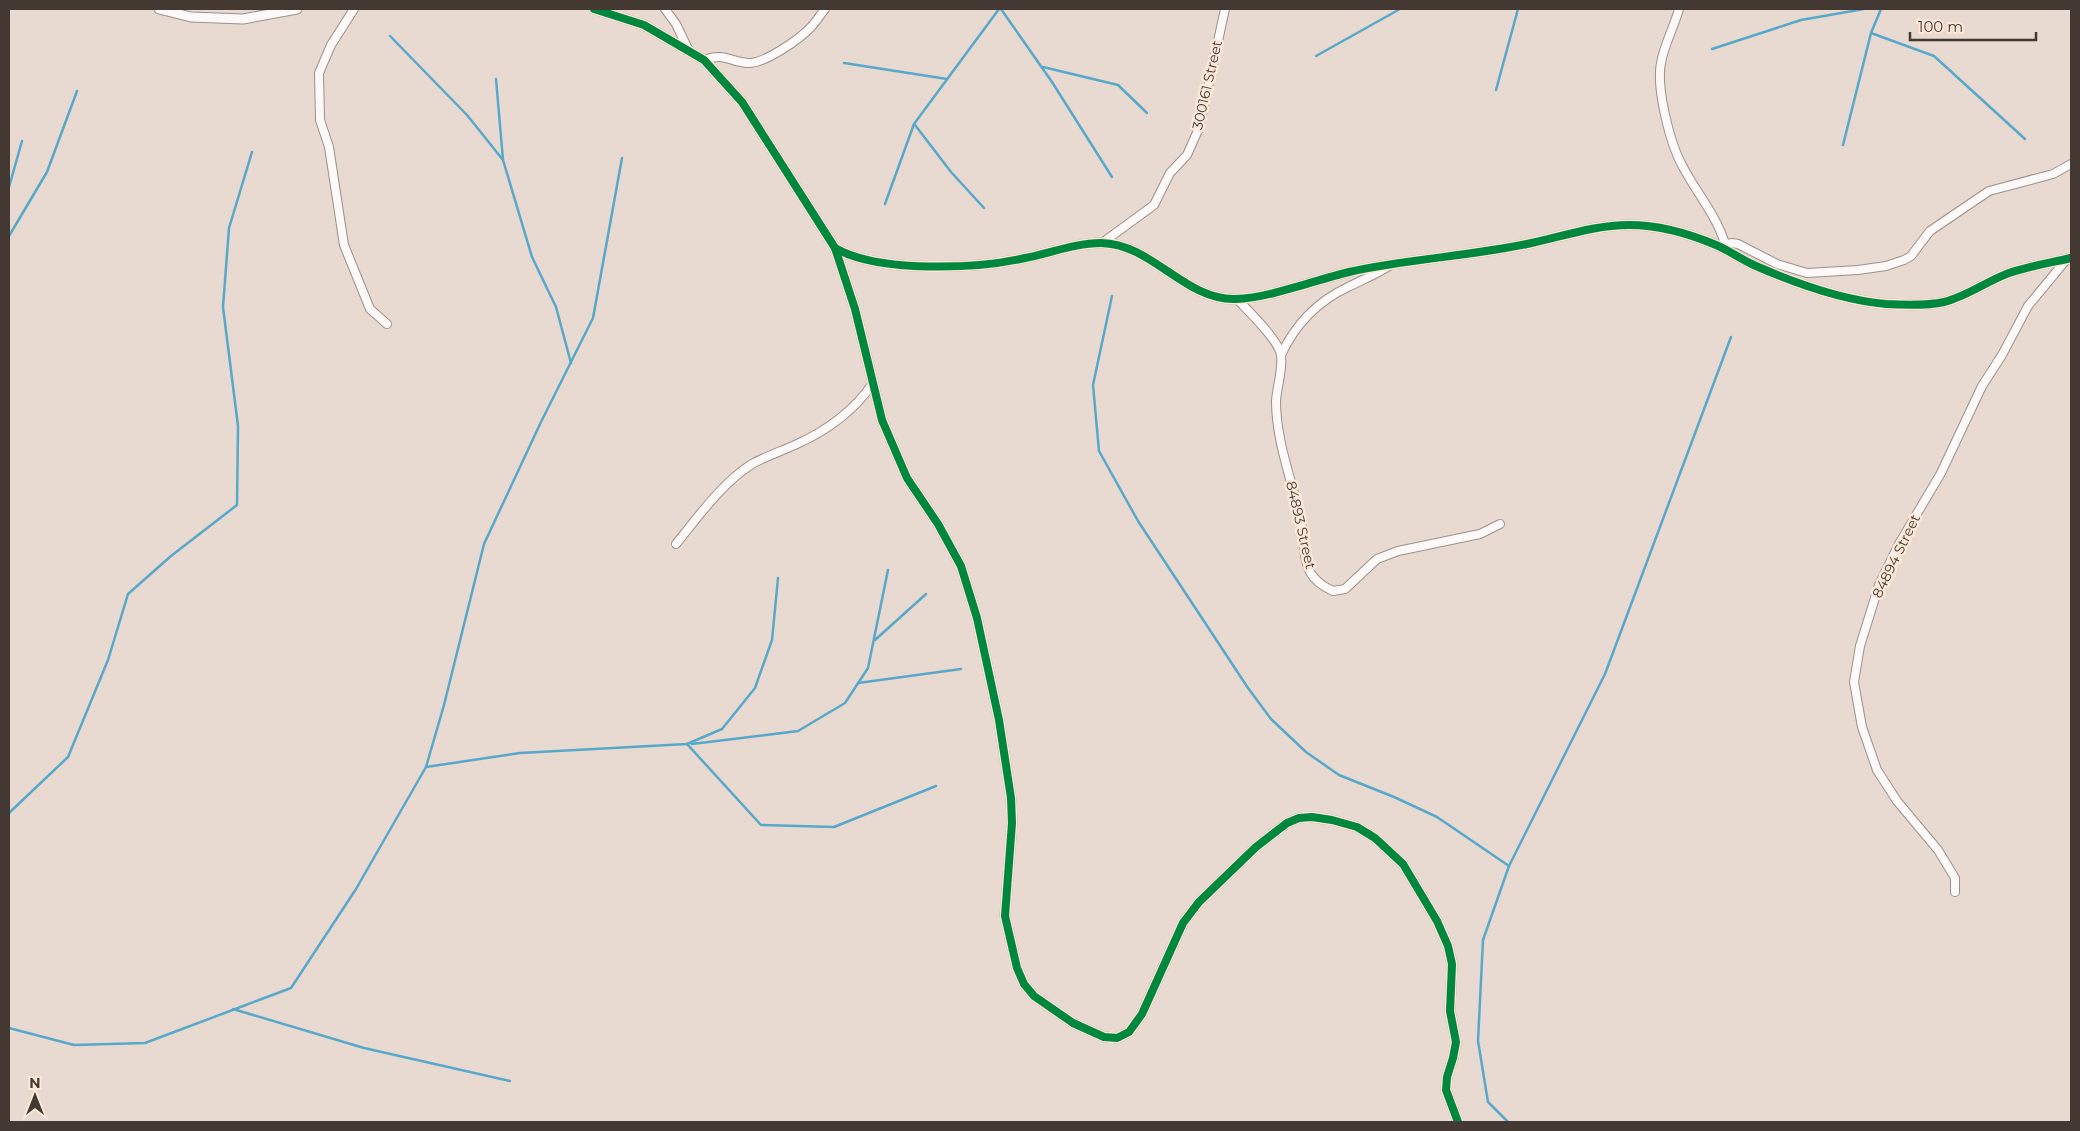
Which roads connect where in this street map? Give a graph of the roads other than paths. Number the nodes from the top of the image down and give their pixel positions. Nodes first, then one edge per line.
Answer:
1 (159, 9) edge
2 (297, 9) edge
3 (354, 9) edge
4 (594, 9) edge
5 (665, 9) edge
6 (825, 9) edge
7 (1225, 9) edge
8 (1679, 9) edge
9 (689, 51) junction
10 (704, 60) junction
11 (2071, 164) edge
12 (1102, 243) junction
13 (1721, 245) junction
14 (835, 248) junction
15 (2068, 259) edge
16 (1389, 266) junction
17 (1237, 299) junction
18 (387, 324) dead end
19 (1281, 355) junction
20 (873, 383) junction
21 (1500, 524) dead end
22 (676, 544) dead end
23 (1955, 892) dead end
24 (1458, 1122) edge

1 - 2 street
3 - 18 street
4 - 9 street
5 - 9 street
6 - 10 street
7 - 12 street, 300161 Street
8 - 13 street
9 - 10 street
10 - 14 street
11 - 13 street
12 - 14 street
12 - 17 street
13 - 15 street
13 - 16 street
14 - 20 street
15 - 23 street, 84894 Street
16 - 17 street
16 - 19 street, 84893 Street
17 - 19 street
19 - 21 street, 84893 Street
20 - 22 street
20 - 24 street

